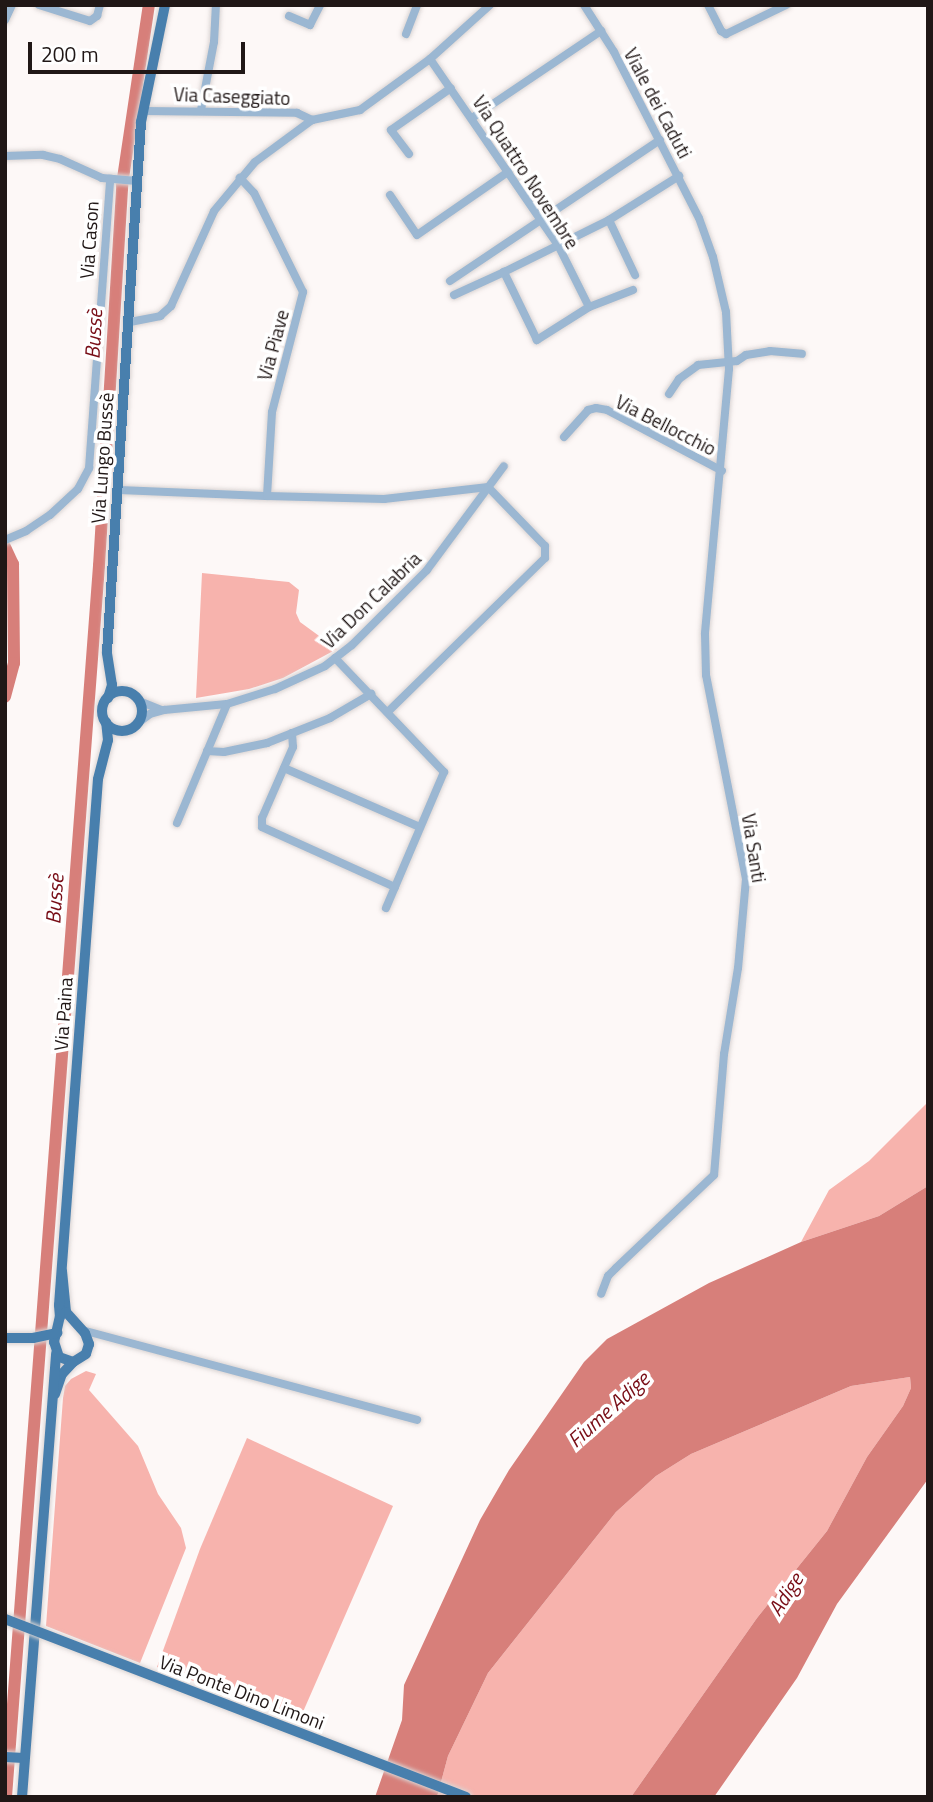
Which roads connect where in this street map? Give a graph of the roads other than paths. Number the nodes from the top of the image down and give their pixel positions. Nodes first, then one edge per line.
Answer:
1 (12, 5) edge
2 (39, 5) edge
3 (100, 5) edge
4 (165, 5) edge
5 (216, 5) edge
6 (320, 5) edge
7 (416, 5) edge
8 (490, 5) edge
9 (584, 5) edge
10 (708, 5) edge
11 (786, 5) edge
12 (774, 8) edge
13 (289, 16) dead end
14 (5, 20) edge
15 (601, 31) junction
16 (407, 34) dead end
17 (430, 59) junction
18 (451, 88) junction
19 (201, 110) junction
20 (144, 111) junction
21 (472, 118) junction
22 (312, 120) junction
23 (660, 140) junction
24 (409, 154) dead end
25 (5, 156) edge
26 (508, 172) junction
27 (679, 176) junction
28 (240, 178) junction
29 (110, 179) junction
30 (137, 181) junction
31 (390, 195) dead end
32 (699, 218) joint
33 (541, 220) junction
34 (609, 220) junction
35 (558, 245) junction
36 (503, 272) junction
37 (635, 275) dead end
38 (450, 281) dead end
39 (633, 290) dead end
40 (454, 295) dead end
41 (589, 307) junction
42 (130, 322) junction
43 (802, 354) dead end
44 (728, 362) junction
45 (669, 394) dead end
46 (564, 437) dead end
47 (504, 466) dead end
48 (722, 471) junction
49 (488, 487) junction
50 (117, 490) junction
51 (267, 496) junction
52 (5, 540) edge
53 (335, 658) junction
54 (109, 664) junction
55 (126, 692) junction
56 (371, 694) junction
57 (108, 698) junction
58 (139, 701) junction
59 (228, 704) junction
60 (164, 710) junction
61 (388, 712) junction
62 (106, 722) junction
63 (138, 723) junction
64 (122, 731) junction
65 (292, 733) junction
66 (207, 751) junction
67 (103, 760) junction
68 (284, 768) junction
69 (177, 822) dead end
70 (420, 827) junction
71 (395, 887) junction
72 (386, 908) dead end
73 (62, 1270) junction
74 (601, 1294) dead end
75 (80, 1329) junction
76 (55, 1333) junction
77 (106, 1337) junction
78 (5, 1338) edge
79 (23, 1339) junction
80 (53, 1350) junction
81 (88, 1350) junction
82 (73, 1362) junction
83 (50, 1419) junction
84 (417, 1420) dead end
85 (5, 1619) edge
86 (5, 1757) edge
87 (21, 1758) junction
88 (22, 1797) edge
89 (466, 1797) edge

1 - 14 street
2 - 3 street
4 - 20 main road, Via Lungo Bussè
5 - 19 street
6 - 13 street
7 - 16 street
8 - 17 street, Via Caseggiato
9 - 15 street, Viale dei Caduti
10 - 12 street
11 - 12 street
15 - 21 street
15 - 23 street, Viale dei Caduti
17 - 18 street, Via Quattro Novembre
17 - 22 street, Via Caseggiato
18 - 21 street, Via Quattro Novembre
18 - 24 street
19 - 20 street, Via Caseggiato
19 - 22 street, Via Caseggiato
20 - 30 main road, Via Lungo Bussè
21 - 26 street, Via Quattro Novembre
22 - 28 street
23 - 27 street, Viale dei Caduti
23 - 33 street
25 - 29 street, Via Cason
26 - 31 street
26 - 33 street, Via Quattro Novembre
27 - 32 street, Viale dei Caduti
27 - 34 street
28 - 42 street
28 - 51 street, Via Piave
29 - 30 street
29 - 52 street, Via Cason
30 - 42 main road, Via Lungo Bussè
32 - 44 street, Via Santi
33 - 35 street, Via Quattro Novembre
33 - 38 street
34 - 35 street
34 - 37 street
35 - 36 street
35 - 41 street, Via Quattro Novembre
36 - 40 street
36 - 41 street
39 - 41 street
42 - 50 main road, Via Lungo Bussè
43 - 44 street
44 - 45 street
44 - 48 street, Via Santi
46 - 48 street, Via Bellocchio
47 - 49 street, Via Don Calabria
48 - 74 street, Via Santi
49 - 51 street
49 - 53 street, Via Don Calabria
49 - 61 street
50 - 51 street
50 - 54 main road, Via Lungo Bussè
53 - 56 street
53 - 59 street, Via Don Calabria
54 - 55 main road
54 - 57 main road, Via Lungo Bussè
55 - 57 main road
55 - 58 main road
56 - 61 street
56 - 65 street
57 - 62 main road
58 - 60 street, Via Don Calabria
58 - 63 main road
59 - 60 street, Via Don Calabria
59 - 66 street
60 - 63 street, Via Don Calabria
61 - 70 street
62 - 64 main road
62 - 67 main road, Via Paina
63 - 64 main road
64 - 67 main road, Via Paina
65 - 66 street
65 - 68 street
66 - 69 street
67 - 73 main road, Via Paina
68 - 70 street
68 - 71 street
70 - 71 street
71 - 72 street
73 - 75 main road
73 - 76 main road
75 - 76 main road
75 - 77 street
75 - 81 main road
76 - 79 main road
76 - 80 main road
77 - 81 street
77 - 84 street
78 - 79 main road
79 - 80 main road
80 - 82 main road
80 - 83 main road
81 - 82 main road
82 - 83 main road
83 - 87 main road
85 - 89 main road, Via Ponte Dino Limoni, bridge
86 - 87 main road
87 - 88 main road

